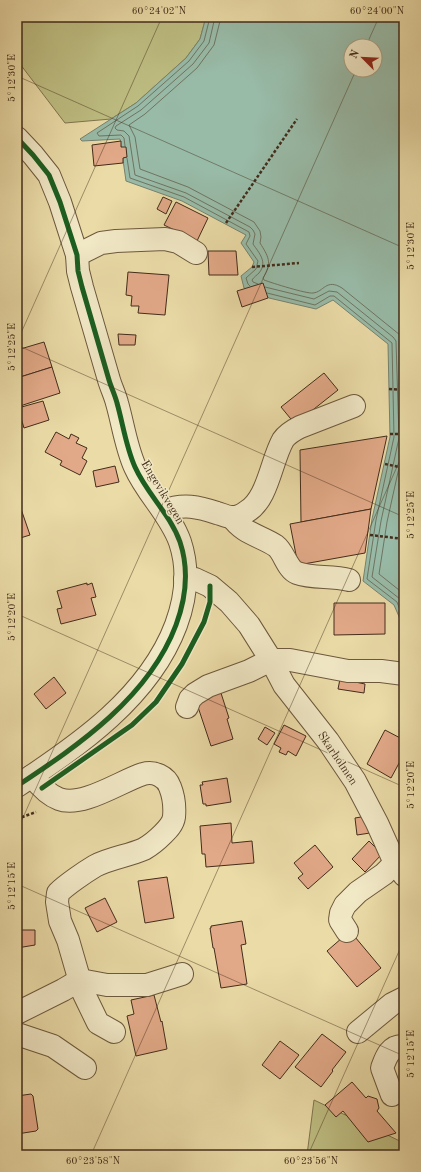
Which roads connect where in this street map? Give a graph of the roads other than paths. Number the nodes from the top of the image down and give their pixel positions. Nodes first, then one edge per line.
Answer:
1 (17, 138) edge
2 (196, 253) dead end
3 (77, 255) junction
4 (354, 406) dead end
5 (164, 511) junction
6 (232, 517) junction
7 (185, 579) junction
8 (349, 580) dead end
9 (271, 660) junction
10 (404, 674) edge
11 (187, 706) dead end
12 (25, 781) edge
13 (400, 869) edge
14 (347, 931) dead end
15 (182, 974) dead end
16 (80, 980) junction
17 (404, 998) edge
18 (20, 1010) edge
19 (114, 1032) dead end
20 (358, 1032) dead end
21 (17, 1034) edge
22 (404, 1046) edge
23 (85, 1068) dead end
24 (392, 1094) dead end

1 - 3 street, Engevikvegen
2 - 3 street
3 - 5 street, Engevikvegen
4 - 6 street
5 - 6 street, Engevikvegen
5 - 7 street, Engevikvegen
6 - 8 street, Engevikvegen
7 - 9 street, Skarholmen
7 - 12 street, Engevikvegen
9 - 10 street
9 - 11 street
9 - 13 street, Skarholmen
12 - 16 street, Engevikvegen
13 - 14 street, Skarholmen
15 - 16 street
16 - 18 street
16 - 19 street, Engevikvegen
17 - 20 street
21 - 23 street
22 - 24 street

